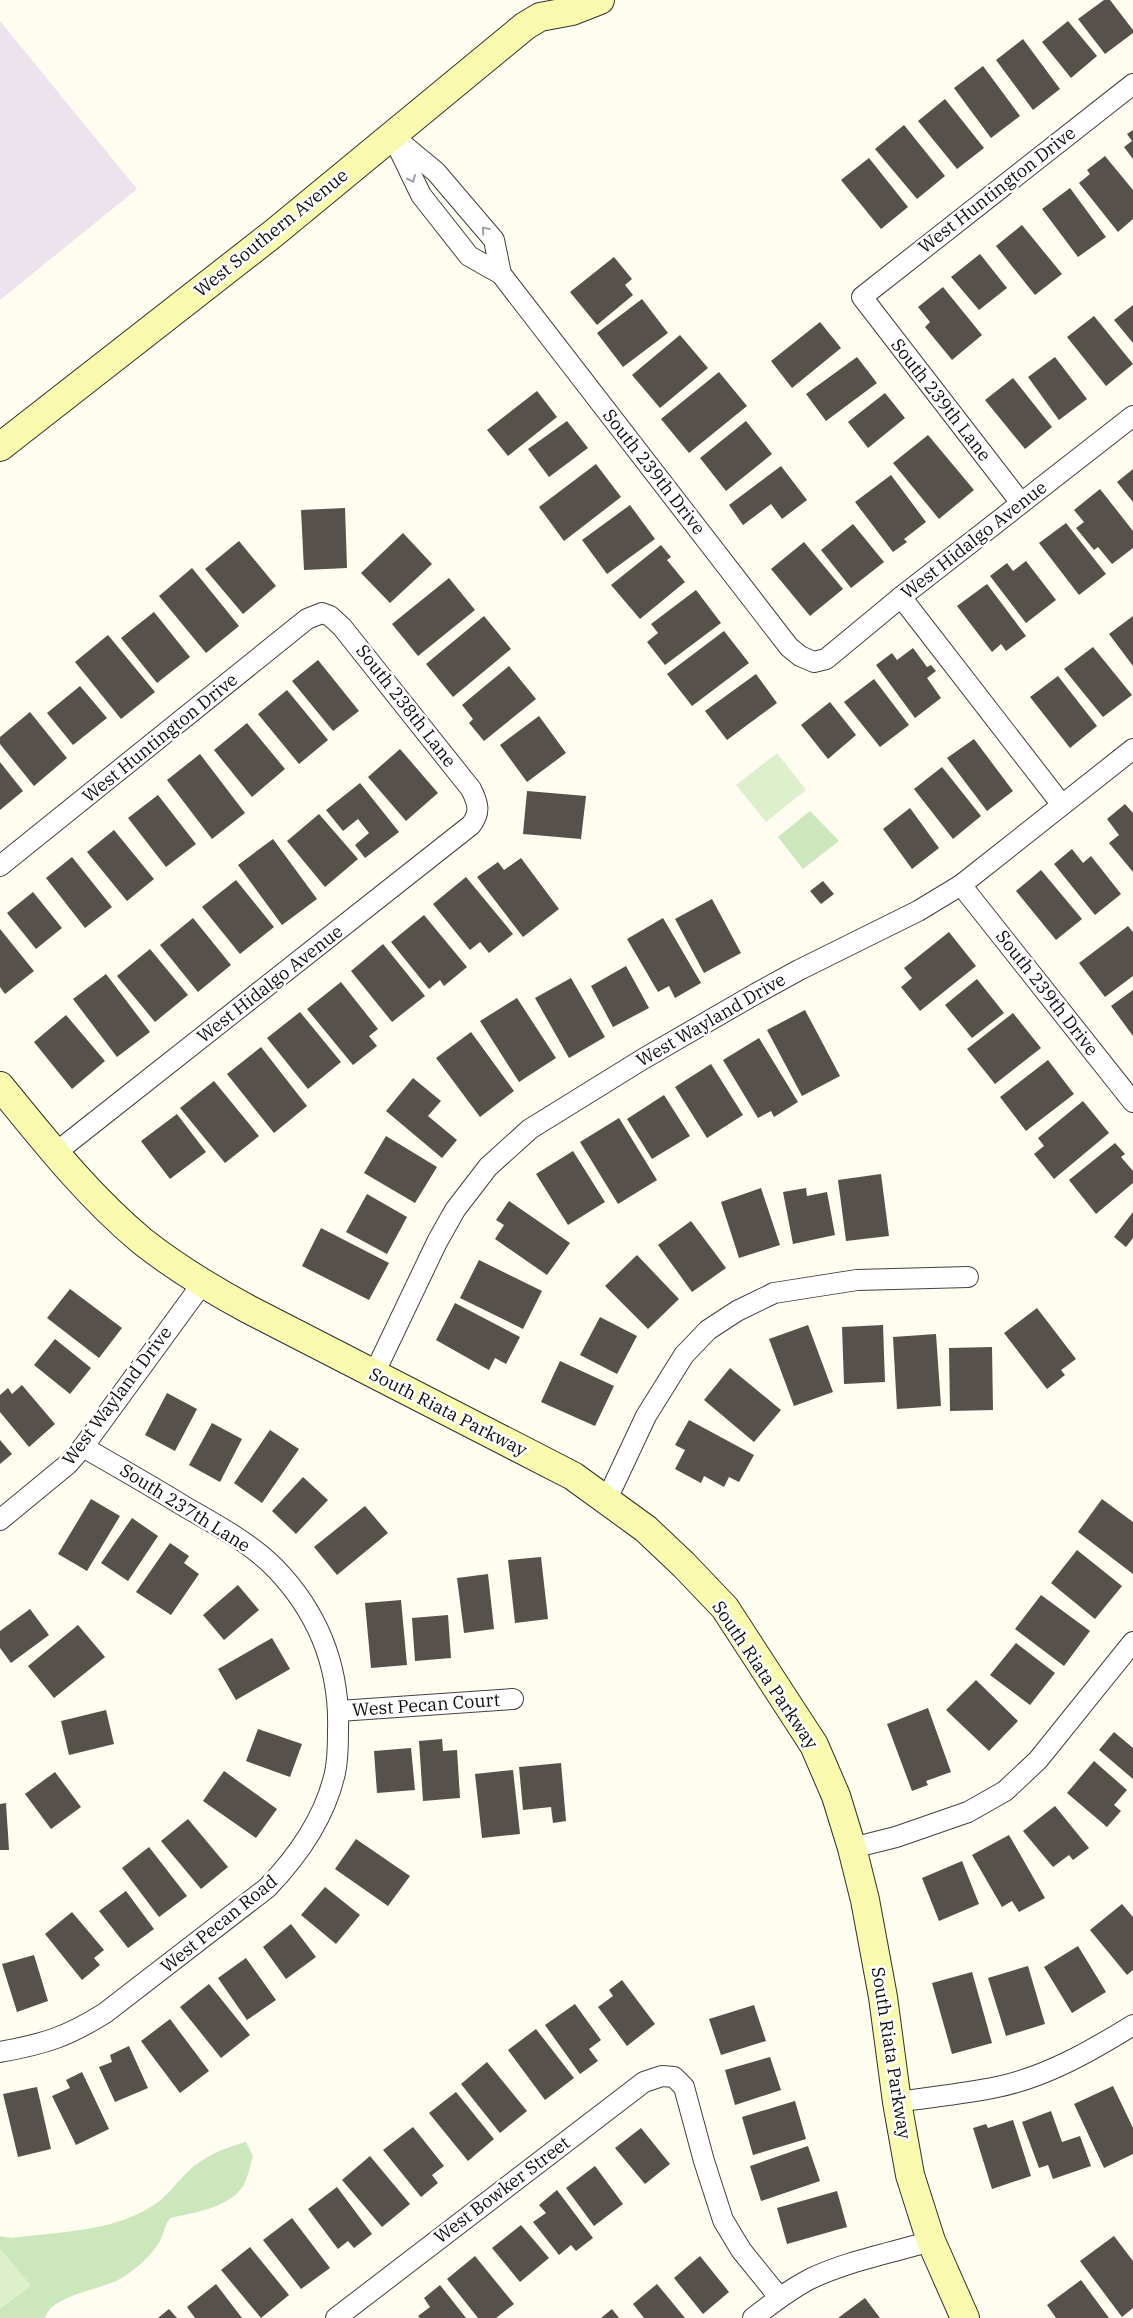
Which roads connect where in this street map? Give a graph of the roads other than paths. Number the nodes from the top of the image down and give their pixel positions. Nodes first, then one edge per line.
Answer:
1 (600, 0) edge
2 (544, 8) edge
3 (1133, 84) edge
4 (392, 135) junction
5 (501, 274) junction
6 (862, 297) joint
7 (1133, 416) edge
8 (0, 447) edge
9 (1021, 503) junction
10 (901, 597) junction
11 (322, 613) joint
12 (814, 662) joint
13 (1133, 749) edge
14 (1062, 805) junction
15 (478, 809) joint
16 (0, 866) edge
17 (961, 885) junction
18 (0, 1086) edge
19 (1133, 1102) edge
20 (54, 1154) junction
21 (968, 1277) dead end
22 (202, 1284) junction
23 (374, 1374) junction
24 (83, 1447) junction
25 (606, 1499) junction
26 (0, 1520) edge
27 (1133, 1642) edge
28 (513, 1699) dead end
29 (339, 1711) junction
30 (852, 1848) junction
31 (1133, 2025) edge
32 (0, 2052) edge
33 (897, 2102) junction
34 (931, 2242) junction
35 (779, 2297) junction
36 (336, 2318) edge
37 (753, 2318) edge
38 (965, 2318) edge

1 - 2 street, West Southern Avenue
2 - 4 street, West Southern Avenue
3 - 6 street, West Huntington Drive
4 -> 5 street, South 239th Drive
5 -> 4 street, South 239th Drive
4 - 8 street, West Southern Avenue
5 - 12 street, South 239th Drive
6 - 9 street, South 239th Lane
7 - 9 street, West Hidalgo Avenue
9 - 10 street, West Hidalgo Avenue
10 - 12 street, West Hidalgo Avenue
10 - 14 street
11 - 15 street, South 238th Lane
11 - 16 street, West Huntington Drive
13 - 14 street, West Wayland Drive
14 - 17 street, West Wayland Drive
15 - 20 street, West Hidalgo Avenue
17 - 19 street, South 239th Drive
17 - 23 street, West Wayland Drive
18 - 20 street, South Riata Parkway
20 - 22 street, South Riata Parkway
21 - 25 street
22 - 23 street, South Riata Parkway
22 - 24 street, West Wayland Drive
23 - 25 street, South Riata Parkway
24 - 26 street, West Wayland Drive
24 - 29 street, South 237th Lane
25 - 30 street, South Riata Parkway
27 - 30 street
28 - 29 street, West Pecan Court
29 - 32 street, West Pecan Road
30 - 33 street, South Riata Parkway
31 - 33 street
33 - 34 street, South Riata Parkway
34 - 35 street
34 - 38 street, South Riata Parkway
35 - 36 street, West Bowker Street
35 - 37 street

